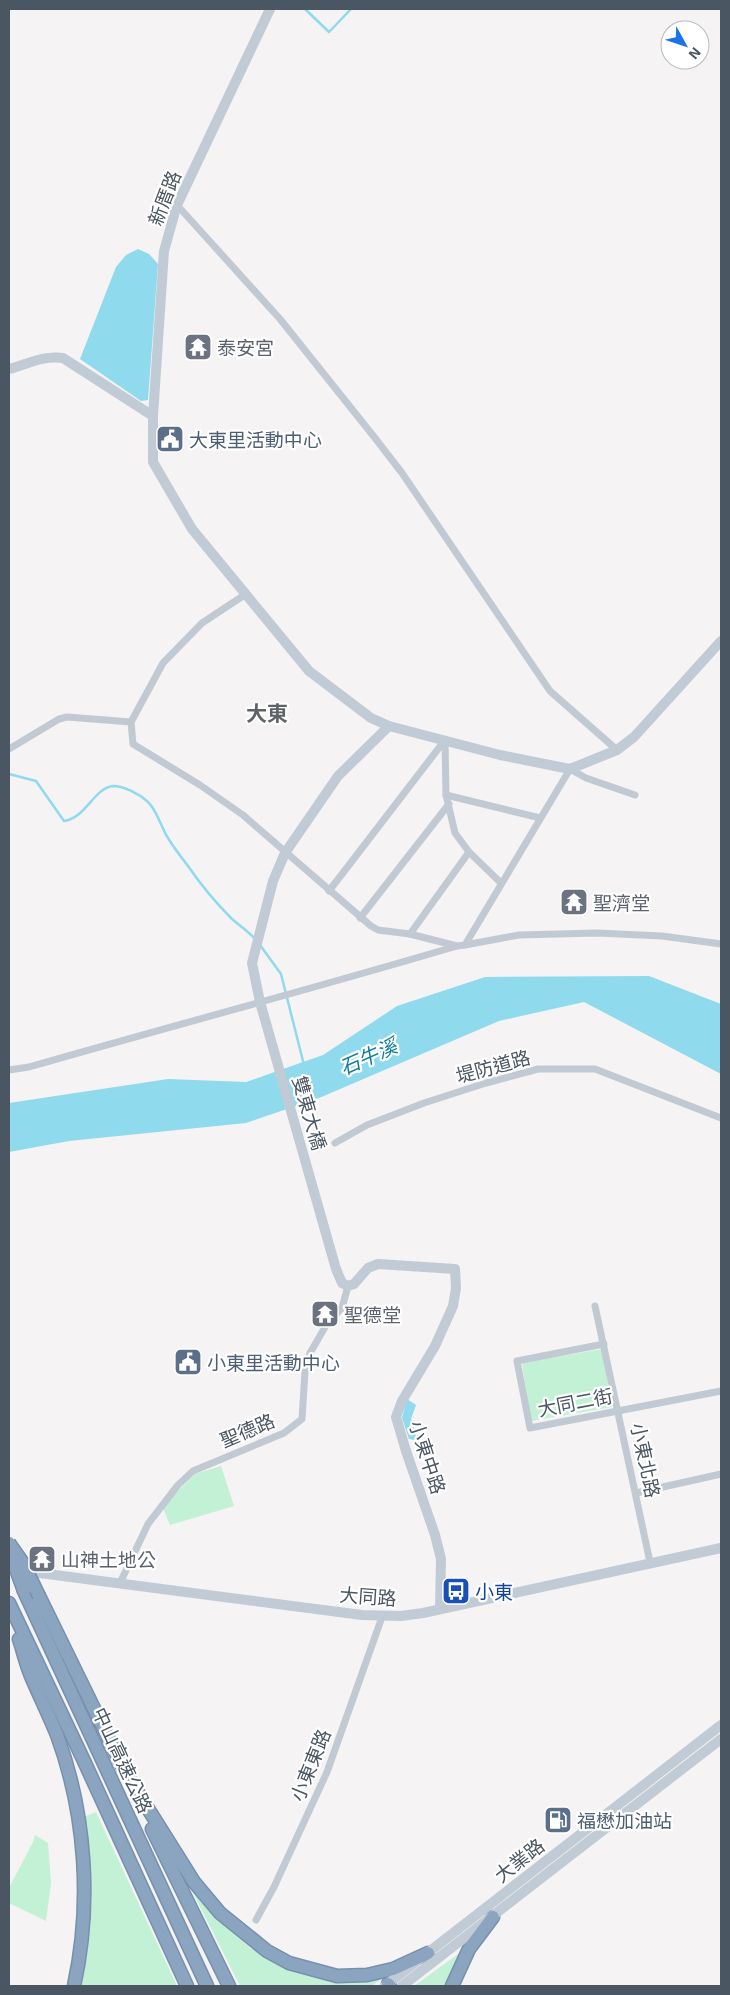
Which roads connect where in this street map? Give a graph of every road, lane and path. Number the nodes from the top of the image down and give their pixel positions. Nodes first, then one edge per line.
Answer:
1 (270, 9) edge
2 (177, 205) junction
3 (9, 369) edge
4 (153, 416) junction
5 (246, 594) junction
6 (721, 640) edge
7 (131, 722) junction
8 (389, 726) junction
9 (444, 740) junction
10 (9, 749) edge
11 (617, 750) junction
12 (570, 769) junction
13 (446, 795) junction
14 (635, 795) dead end
15 (449, 804) junction
16 (540, 818) junction
17 (469, 852) junction
18 (286, 853) junction
19 (501, 883) junction
20 (329, 891) junction
21 (360, 918) junction
22 (410, 934) junction
23 (721, 944) edge
24 (461, 945) junction
25 (260, 1002) junction
26 (9, 1070) edge
27 (721, 1118) edge
28 (335, 1143) dead end
29 (348, 1286) junction
30 (595, 1306) dead end
31 (604, 1344) junction
32 (721, 1391) edge
33 (618, 1410) junction
34 (721, 1474) edge
35 (636, 1493) junction
36 (9, 1543) edge
37 (9, 1548) edge
38 (721, 1548) edge
39 (650, 1562) junction
40 (9, 1569) edge
41 (120, 1583) junction
42 (9, 1603) edge
43 (9, 1608) edge
44 (440, 1609) junction
45 (382, 1617) junction
46 (721, 1725) edge
47 (712, 1732) junction
48 (720, 1740) edge
49 (124, 1772) junction
50 (493, 1917) junction
51 (256, 1920) dead end
52 (428, 1953) junction
53 (74, 1986) edge
54 (187, 1986) edge
55 (207, 1986) edge
56 (229, 1986) edge
57 (387, 1986) edge
58 (402, 1986) edge
59 (452, 1986) edge

1 - 2 street, 新厝路
2 - 4 street, 新厝路
2 - 11 street
3 - 4 street
4 - 5 street, 新厝路
5 - 7 street
5 - 8 street, 新厝路
6 - 11 street
7 - 10 street
7 - 18 street
8 - 9 street, 新厝路
8 - 18 street, 雙東大橋
9 - 12 street, 新厝路
9 - 13 street
9 - 20 street
11 - 12 street
12 - 14 street
12 - 16 street
13 - 15 street
13 - 16 street
15 - 17 street
15 - 21 street
16 - 19 street
17 - 19 street
17 - 22 street
18 - 20 street
18 - 25 street, 雙東大橋
19 - 24 street
20 - 21 street
21 - 22 street
22 - 24 street
23 - 24 street
24 - 25 street
25 - 26 street
25 - 29 street, 雙東大橋
27 - 28 street, 堤防道路
29 - 41 street, 聖德路
29 - 44 street, 小東中路
30 - 31 street, 小東北路
31 - 33 street, 小東北路
31 - 33 street, 大同二街
32 - 33 street, 大同二街
33 - 35 street, 小東北路
34 - 35 street
35 - 39 street, 小東北路
36 - 49 highway, bridge
37 - 55 highway, 中山高速公路, bridge
38 - 39 street, 大同路
39 - 44 street, 大同路
40 - 41 street, 大同路
41 - 45 street, 大同路
42 - 54 highway, 中山高速公路
43 - 53 highway
44 - 45 street, 大同路
45 - 51 street, 小東東路
46 - 47 street, 大業路
47 - 48 street
47 - 52 street, 大業路
48 - 50 street, 大業路
49 - 52 highway
49 - 56 highway
50 - 58 street, 大業路
50 - 59 highway
52 - 57 street, 大業路

